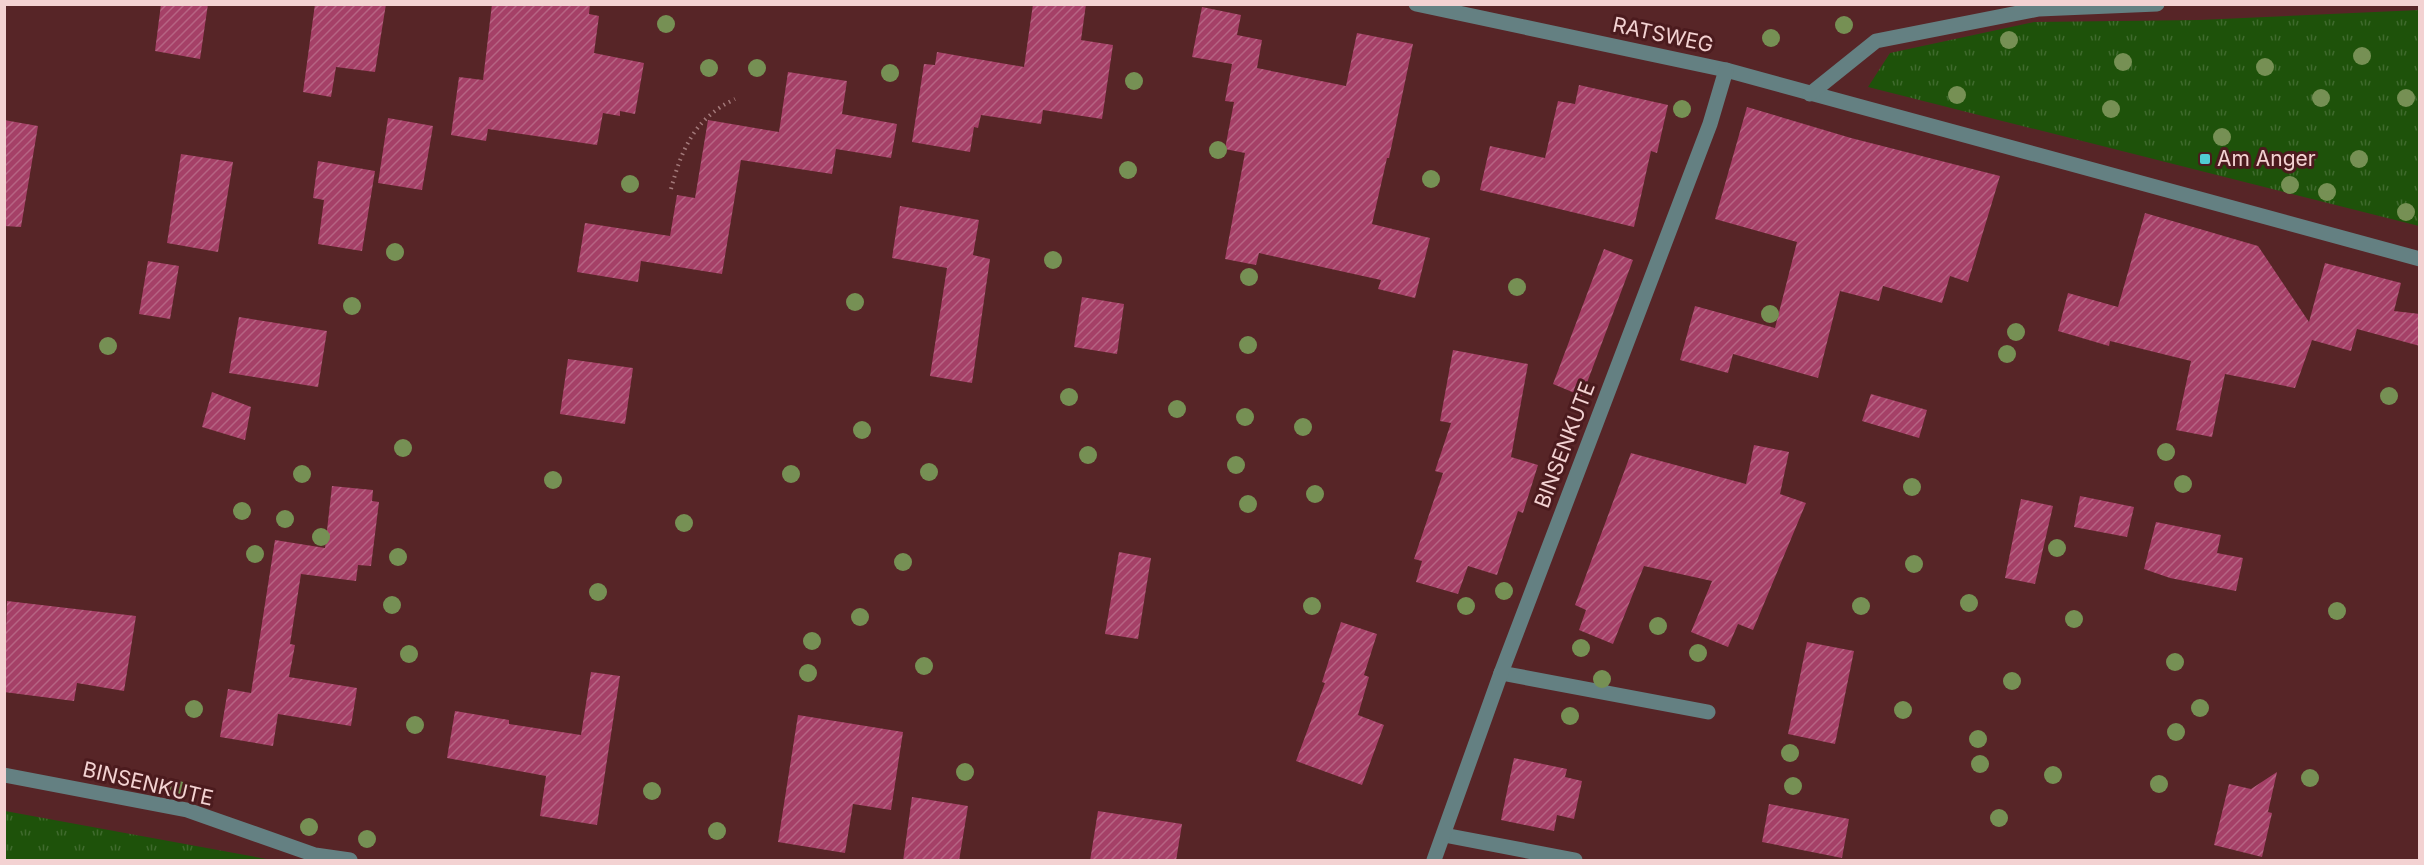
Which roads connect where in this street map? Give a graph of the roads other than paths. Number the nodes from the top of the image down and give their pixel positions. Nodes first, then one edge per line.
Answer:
1 (1416, 4) edge
2 (2157, 4) edge
3 (1726, 70) junction
4 (1810, 94) junction
5 (2420, 259) edge
6 (1501, 673) junction
7 (1708, 712) dead end
8 (4, 775) edge
9 (1443, 835) junction
10 (350, 861) edge
11 (1434, 861) edge
12 (1575, 861) edge

1 - 3 street, RATSWEG
2 - 4 street
3 - 4 street
3 - 6 street, BINSENKUTE
4 - 5 street
6 - 7 street
6 - 9 street, BINSENKUTE
8 - 10 street, BINSENKUTE
9 - 11 street, BINSENKUTE
9 - 12 street

